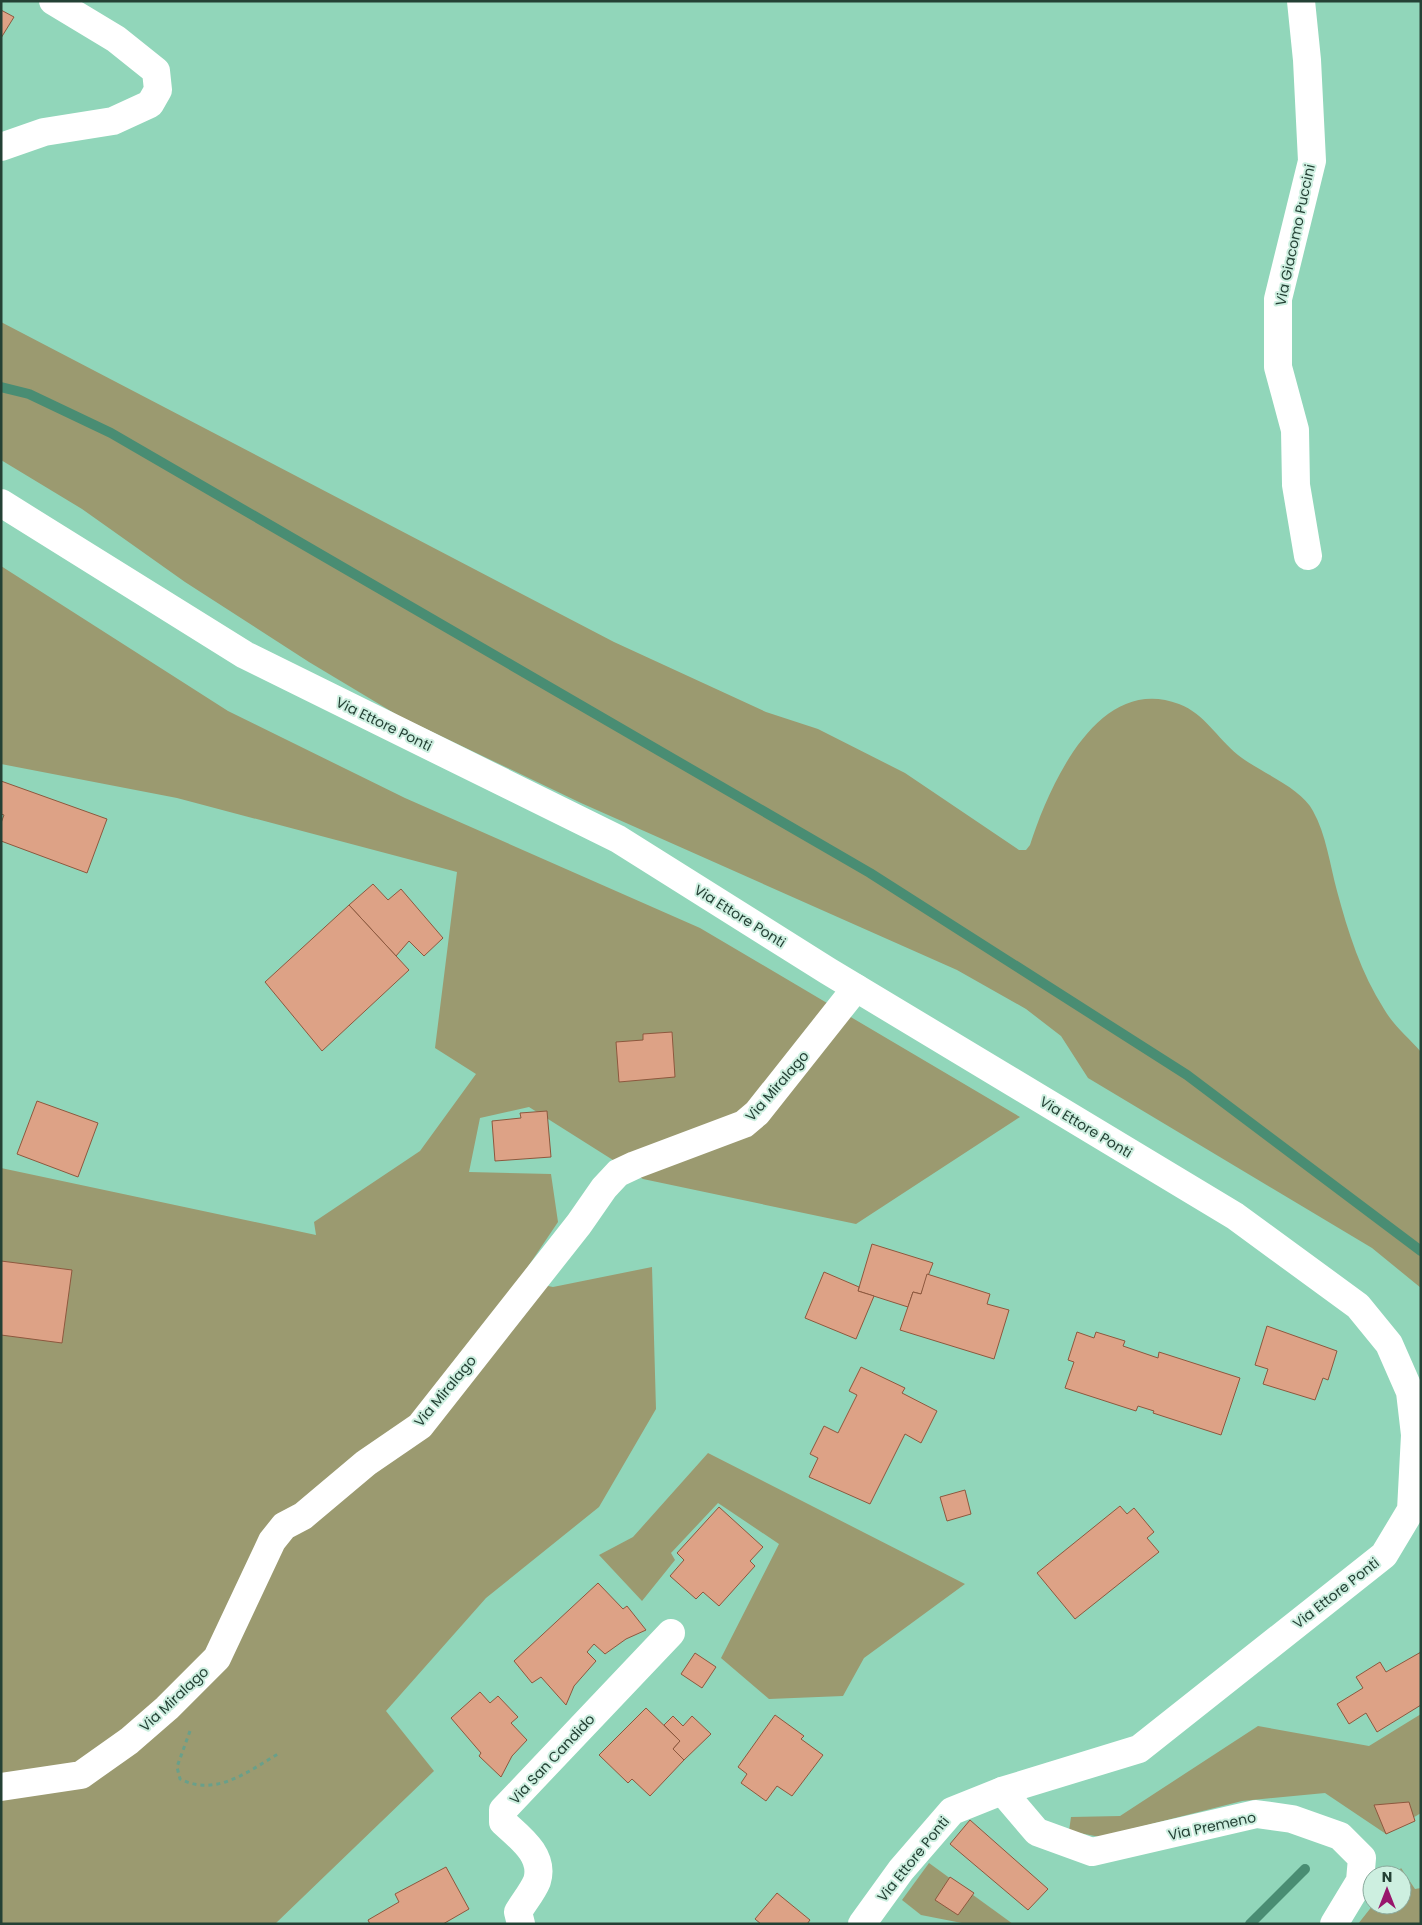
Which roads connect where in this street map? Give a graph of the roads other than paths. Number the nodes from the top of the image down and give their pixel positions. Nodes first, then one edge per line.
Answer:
1 (53, 1) edge
2 (1301, 1) edge
3 (1, 147) edge
4 (1, 503) edge
5 (1308, 556) dead end
6 (856, 988) junction
7 (671, 1633) dead end
8 (1, 1787) edge
9 (1002, 1790) junction
10 (520, 1924) edge
11 (862, 1924) edge
12 (1334, 1924) edge

1 - 3 street
2 - 5 street, Via Giacomo Puccini
4 - 6 street, Via Ettore Ponti
6 - 8 street, Via Miralago
6 - 9 street, Via Ettore Ponti
7 - 10 street, Via San Candido
9 - 11 street, Via Ettore Ponti
9 - 12 street, Via Premeno

